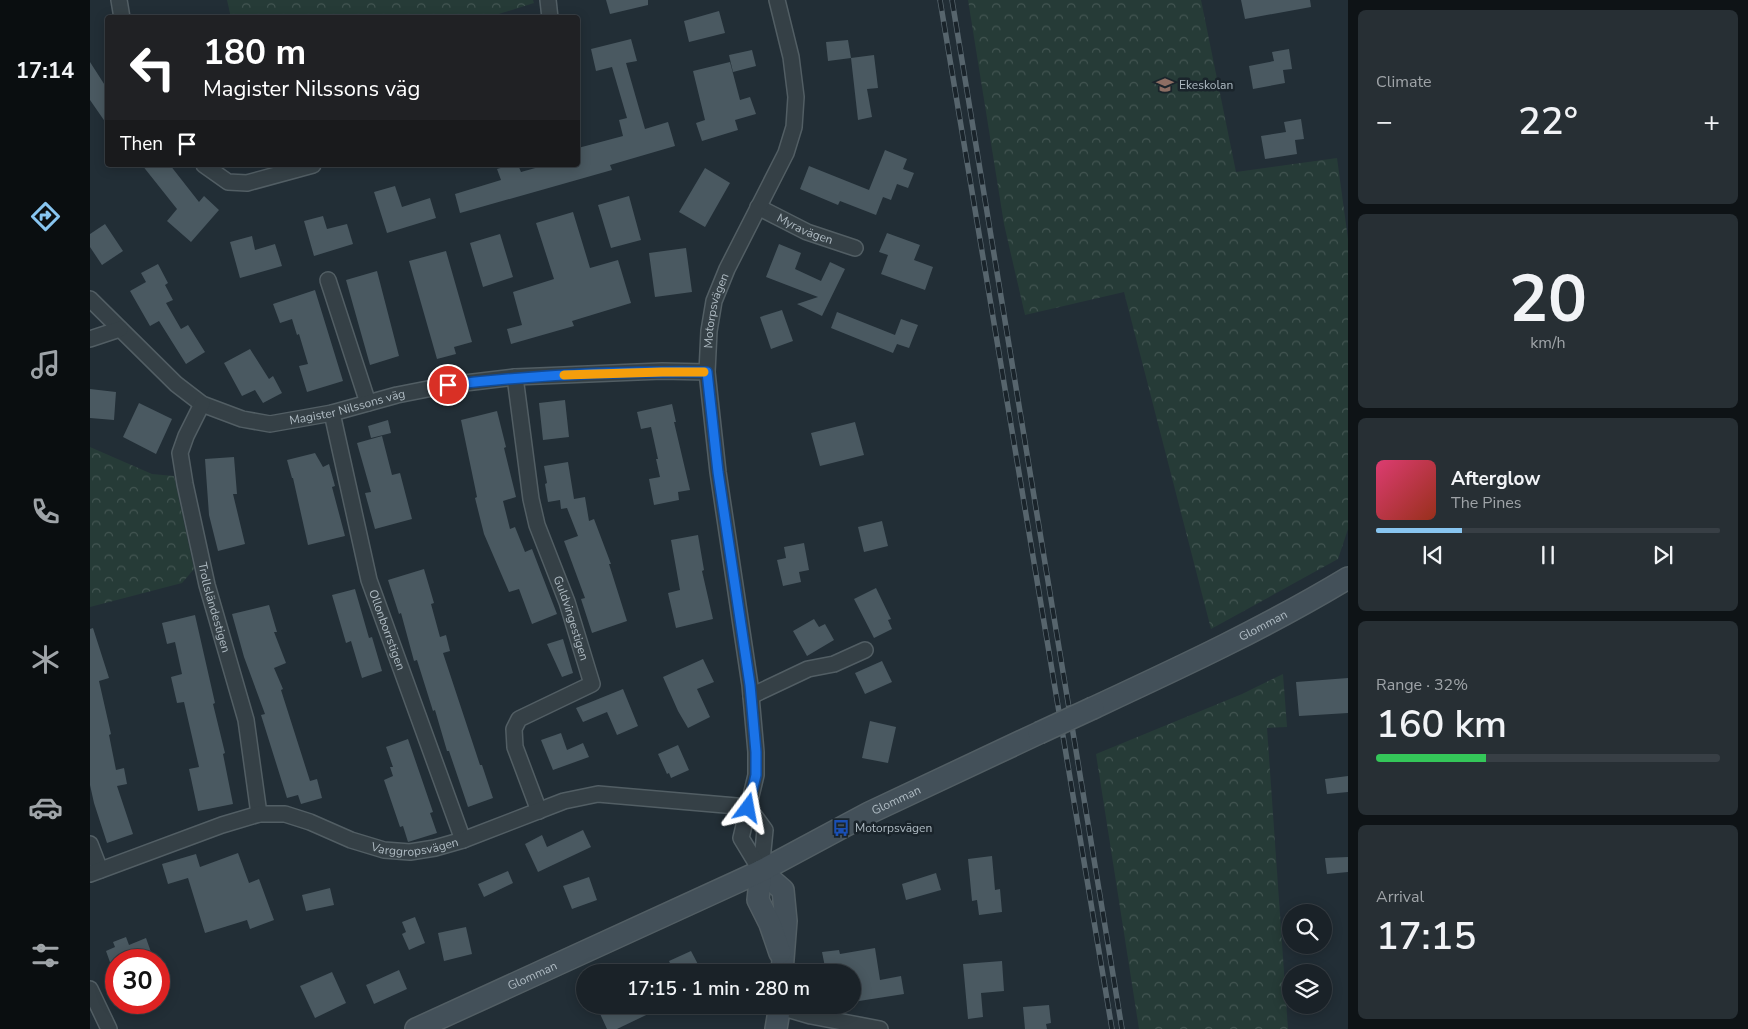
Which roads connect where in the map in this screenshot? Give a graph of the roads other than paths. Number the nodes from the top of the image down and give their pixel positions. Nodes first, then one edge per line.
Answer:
1 (119, 0) edge
2 (548, 0) edge
3 (777, 0) edge
4 (122, 15) edge
5 (550, 15) edge
6 (207, 167) edge
7 (306, 167) edge
8 (758, 208) junction
9 (855, 248) dead end
10 (328, 280) dead end
11 (90, 299) edge
12 (120, 329) junction
13 (90, 339) edge
14 (707, 372) junction
15 (515, 377) junction
16 (368, 403) junction
17 (202, 404) junction
18 (332, 413) junction
19 (1348, 578) edge
20 (864, 650) dead end
21 (751, 696) junction
22 (748, 808) junction
23 (539, 811) junction
24 (259, 814) junction
25 (463, 840) junction
26 (90, 844) edge
27 (761, 871) junction
28 (95, 872) edge
29 (781, 964) edge
30 (90, 989) edge
31 (779, 1014) edge
32 (805, 1014) edge
33 (109, 1029) edge
34 (416, 1029) edge
35 (776, 1029) edge
36 (880, 1029) edge

1 - 4 street
2 - 5 street
3 - 8 street, Motorpsvägen
6 - 7 street
8 - 9 street, Myravägen
8 - 14 street, Motorpsvägen
10 - 16 street
11 - 12 street, Magister Nilssons väg
12 - 13 street
12 - 17 street, Magister Nilssons väg
14 - 15 street, Magister Nilssons väg
14 - 21 street, Motorpsvägen
15 - 16 street, Magister Nilssons väg
15 - 23 street, Guldvingestigen
16 - 18 street, Magister Nilssons väg
17 - 18 street, Magister Nilssons väg
17 - 24 street, Trollsländestigen
18 - 25 street, Ollonborrstigen
19 - 27 street, Glomman, bridge
20 - 21 street
21 - 22 street, Motorpsvägen
22 - 23 street, Varggropsvägen
22 - 27 street
22 - 27 street, Motorpsvägen
23 - 25 street, Varggropsvägen
24 - 25 street, Varggropsvägen
24 - 28 street, Varggropsvägen
26 - 28 street
27 - 29 street
27 - 34 street, Glomman
30 - 33 street
31 - 35 street
32 - 36 street

